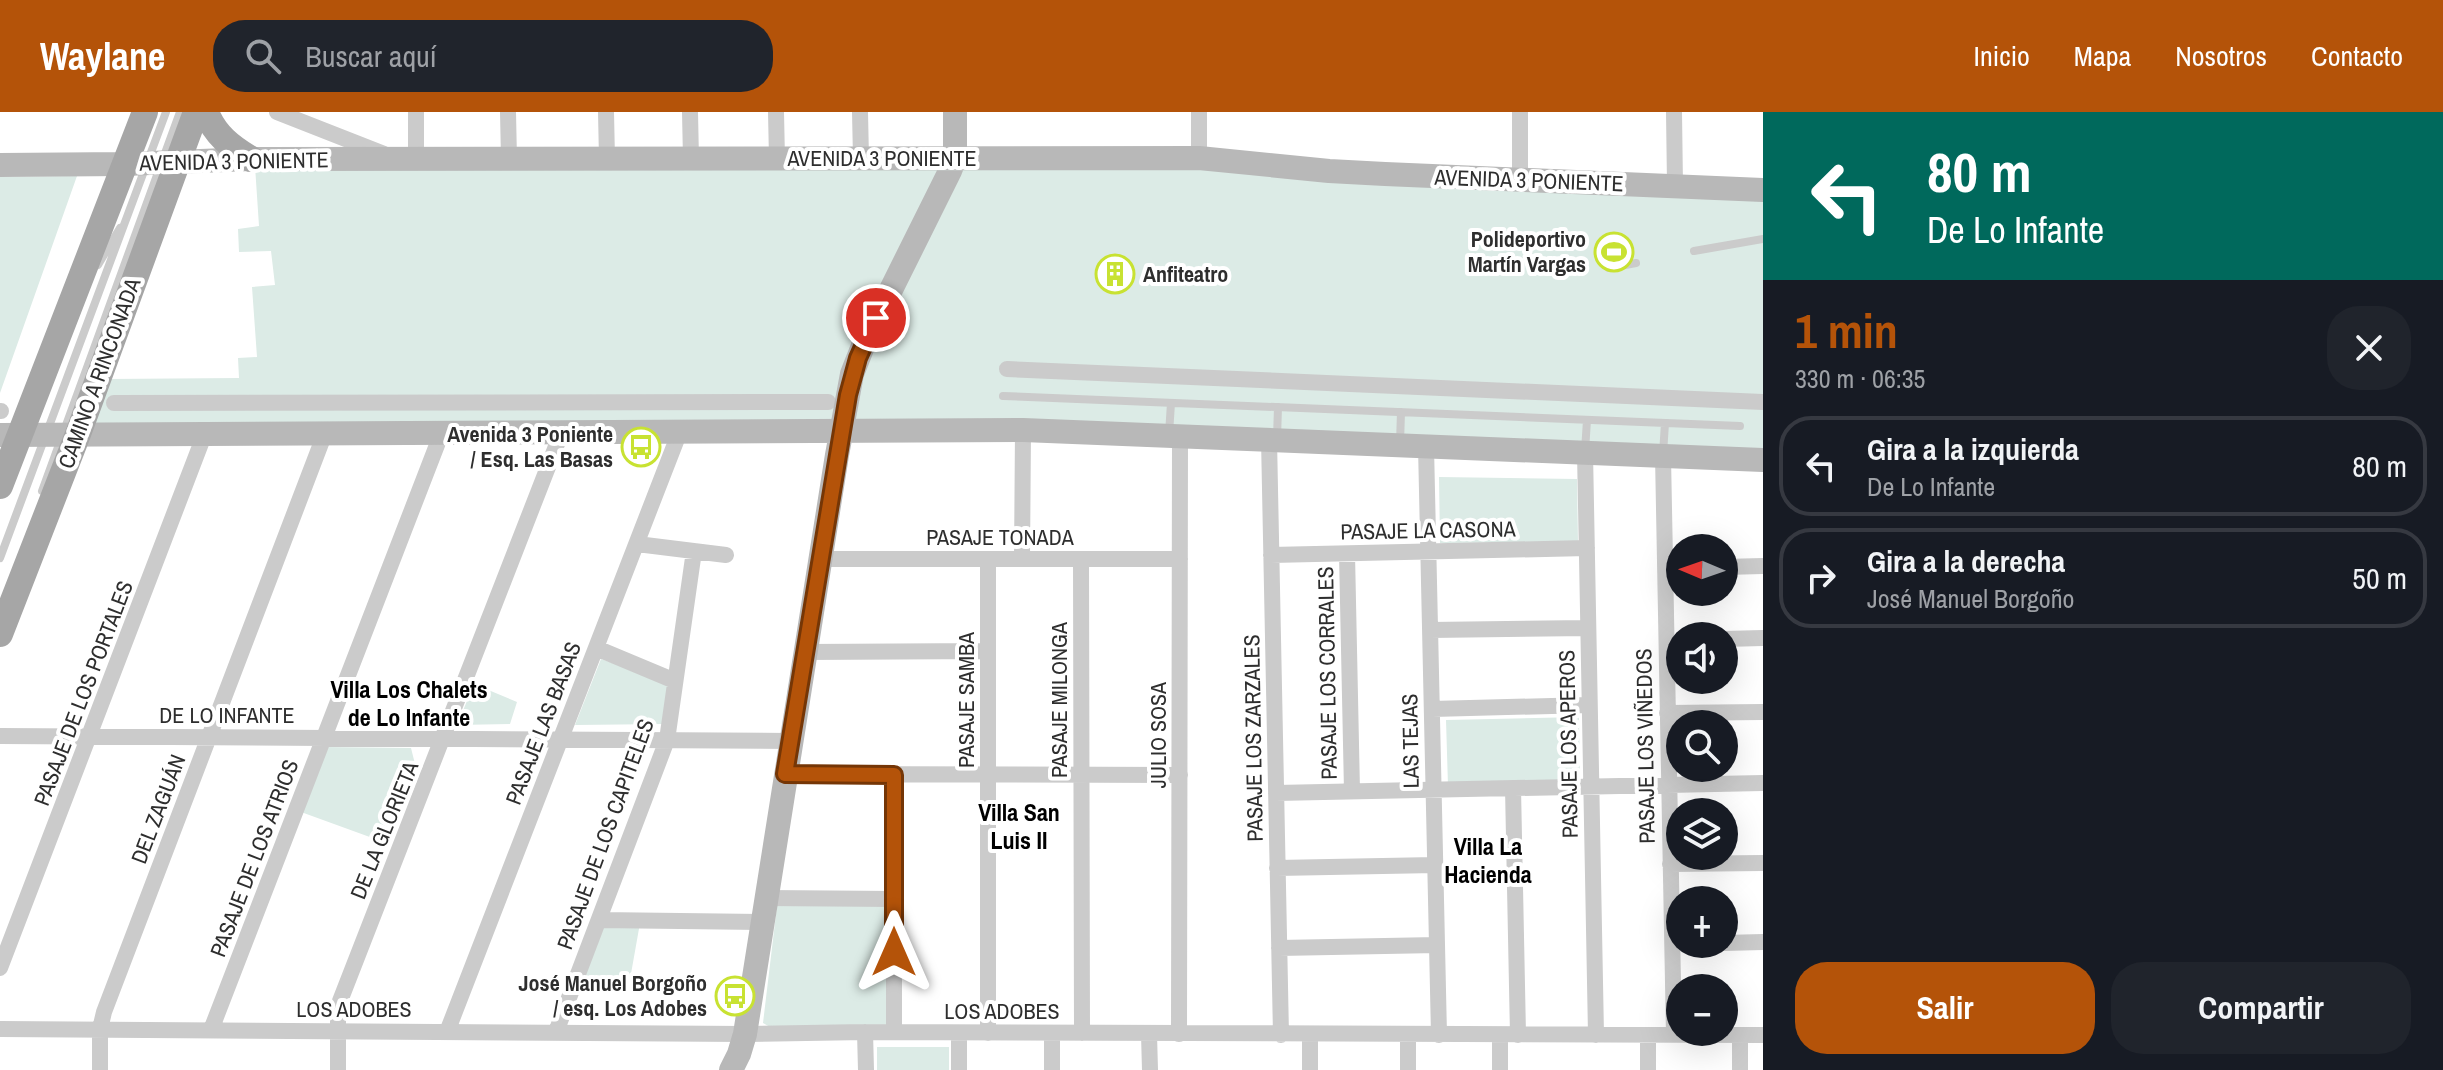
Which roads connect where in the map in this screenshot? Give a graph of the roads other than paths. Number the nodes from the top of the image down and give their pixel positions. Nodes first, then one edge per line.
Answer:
1 (145, 112) edge
2 (166, 112) edge
3 (180, 112) edge
4 (196, 112) edge
5 (206, 112) edge
6 (277, 112) edge
7 (416, 112) edge
8 (508, 112) edge
9 (606, 112) edge
10 (690, 112) edge
11 (776, 112) edge
12 (860, 112) edge
13 (955, 112) edge
14 (1199, 112) edge
15 (1520, 112) edge
16 (1674, 112) edge
17 (861, 158) junction
18 (955, 158) junction
19 (1199, 158) junction
20 (251, 159) junction
21 (407, 159) junction
22 (509, 159) junction
23 (607, 159) junction
24 (691, 159) junction
25 (777, 159) junction
26 (153, 162) junction
27 (0, 165) edge
28 (1520, 179) junction
29 (1675, 185) junction
30 (1763, 190) edge
31 (130, 210) junction
32 (157, 216) junction
33 (1763, 239) edge
34 (1694, 251) dead end
35 (1636, 263) dead end
36 (1609, 268) dead end
37 (60, 330) junction
38 (1007, 369) dead end
39 (85, 373) junction
40 (1003, 396) dead end
41 (828, 402) dead end
42 (1763, 402) edge
43 (114, 403) dead end
44 (1171, 403) junction
45 (1278, 407) junction
46 (1401, 412) junction
47 (1587, 420) junction
48 (5, 423) edge
49 (1665, 423) junction
50 (1740, 426) dead end
51 (1023, 430) junction
52 (562, 431) junction
53 (680, 431) junction
54 (841, 431) junction
55 (442, 432) junction
56 (205, 433) junction
57 (325, 433) junction
58 (63, 434) junction
59 (1174, 436) junction
60 (1273, 440) junction
61 (1400, 445) junction
62 (1426, 446) junction
63 (1585, 452) junction
64 (1663, 456) junction
65 (1763, 460) edge
66 (0, 486) edge
67 (36, 507) dead end
68 (1669, 534) edge
69 (637, 544) junction
70 (1587, 548) junction
71 (694, 551) junction
72 (1428, 552) junction
73 (1347, 554) junction
74 (726, 555) dead end
75 (1271, 555) junction
76 (0, 558) edge
77 (820, 559) junction
78 (988, 559) junction
79 (1022, 559) junction
80 (1081, 559) junction
81 (1180, 559) junction
82 (1763, 566) edge
83 (1738, 567) edge
84 (1588, 628) junction
85 (1430, 630) junction
86 (0, 634) edge
87 (1763, 638) edge
88 (1738, 639) edge
89 (596, 648) junction
90 (988, 651) junction
91 (805, 652) junction
92 (675, 681) junction
93 (1589, 705) junction
94 (1432, 709) junction
95 (1738, 712) edge
96 (1763, 712) edge
97 (0, 736) edge
98 (90, 736) junction
99 (209, 737) junction
100 (324, 738) junction
101 (444, 739) junction
102 (561, 740) junction
103 (667, 740) junction
104 (790, 741) junction
105 (785, 774) junction
106 (894, 775) junction
107 (988, 775) junction
108 (1081, 775) junction
109 (1180, 775) junction
110 (1668, 782) edge
111 (1763, 783) edge
112 (1668, 785) junction
113 (1591, 786) junction
114 (1513, 788) junction
115 (1433, 789) junction
116 (1352, 791) junction
117 (1276, 793) junction
118 (1668, 798) edge
119 (1738, 863) edge
120 (1763, 863) edge
121 (1435, 865) junction
122 (1277, 868) junction
123 (894, 899) junction
124 (763, 910) junction
125 (599, 920) junction
126 (1763, 942) edge
127 (1738, 943) edge
128 (1437, 945) junction
129 (1279, 948) junction
130 (0, 968) edge
131 (0, 1029) edge
132 (100, 1029) junction
133 (211, 1030) junction
134 (338, 1031) junction
135 (447, 1032) junction
136 (556, 1032) junction
137 (865, 1032) junction
138 (894, 1032) junction
139 (959, 1033) junction
140 (988, 1033) junction
141 (1052, 1033) junction
142 (1082, 1033) junction
143 (745, 1034) junction
144 (1149, 1034) junction
145 (1179, 1034) junction
146 (1281, 1035) junction
147 (1310, 1035) junction
148 (1408, 1035) junction
149 (1439, 1035) junction
150 (1500, 1035) junction
151 (1518, 1035) junction
152 (1596, 1035) junction
153 (1648, 1035) junction
154 (1666, 1035) edge
155 (1740, 1035) joint
156 (1763, 1035) edge
157 (100, 1070) edge
158 (338, 1070) edge
159 (731, 1070) edge
160 (866, 1070) edge
161 (959, 1070) edge
162 (1052, 1070) edge
163 (1150, 1070) edge
164 (1310, 1070) edge
165 (1408, 1070) edge
166 (1500, 1070) edge
167 (1648, 1070) edge
168 (1740, 1070) edge

1 - 26 main road, CAMINO A RINCONADA
2 - 26 lane
3 - 26 lane
4 - 26 main road, CAMINO A RINCONADA
5 - 20 main road
6 - 21 street
7 - 21 street
8 - 22 street
9 - 23 street
10 - 24 street
11 - 25 street
12 - 17 street
13 - 18 main road
14 - 19 street
15 - 28 street
16 - 29 street
17 - 18 main road, AVENIDA 3 PONIENTE
17 - 25 main road, AVENIDA 3 PONIENTE
18 - 19 main road, AVENIDA 3 PONIENTE
18 - 54 main road
19 - 28 main road, AVENIDA 3 PONIENTE
20 - 21 main road, AVENIDA 3 PONIENTE
20 - 26 main road, AVENIDA 3 PONIENTE
21 - 22 main road, AVENIDA 3 PONIENTE
22 - 23 main road, AVENIDA 3 PONIENTE
23 - 24 main road, AVENIDA 3 PONIENTE
24 - 25 main road, AVENIDA 3 PONIENTE
26 - 27 main road, AVENIDA 3 PONIENTE
26 - 31 lane
26 - 32 main road, CAMINO A RINCONADA
26 - 37 main road, CAMINO A RINCONADA
26 - 39 lane
28 - 29 main road, AVENIDA 3 PONIENTE
29 - 30 main road, AVENIDA 3 PONIENTE
31 - 37 lane
31 - 58 lane
32 - 39 lane
32 - 58 main road, CAMINO A RINCONADA
33 - 34 lane
35 - 36 lane
37 - 48 main road, CAMINO A RINCONADA
38 - 42 street
39 - 58 lane
40 - 44 lane
41 - 43 street
44 - 45 lane
44 - 59 lane
45 - 46 lane
45 - 60 lane
46 - 47 lane
46 - 61 lane
47 - 49 lane
47 - 63 lane
48 - 58 main road
48 - 66 main road, CAMINO A RINCONADA
49 - 50 lane
49 - 64 lane
51 - 54 main road
51 - 59 main road
51 - 79 street
52 - 53 main road
52 - 55 main road
52 - 101 street, DE LA GLORIETA
53 - 54 main road
53 - 69 street, PASAJE LAS BASAS
54 - 77 main road
55 - 57 main road
55 - 100 street, PASAJE DE LOS ATRIOS
56 - 57 main road
56 - 58 main road
56 - 98 street, PASAJE DE LOS PORTALES
57 - 99 street, DEL ZAGUÁN
58 - 67 lane
58 - 76 lane
58 - 86 main road, CAMINO A RINCONADA
59 - 60 main road
59 - 81 street, JULIO SOSA
60 - 61 main road
60 - 75 street, PASAJE LOS ZARZALES
61 - 62 main road
62 - 63 main road
62 - 72 street, LAS TEJAS
63 - 64 main road
63 - 70 street, PASAJE LOS APEROS
64 - 65 main road
64 - 68 street, PASAJE LOS VIÑEDOS
69 - 71 street
69 - 89 street, PASAJE LAS BASAS
70 - 72 street, PASAJE LA CASONA
70 - 84 street, PASAJE LOS APEROS
71 - 74 street
71 - 92 street, PASAJE DE LOS CAPITELES
72 - 73 street, PASAJE LA CASONA
72 - 85 street, LAS TEJAS
73 - 75 street, PASAJE LA CASONA
73 - 116 street, PASAJE LOS CORRALES
75 - 117 street, PASAJE LOS ZARZALES
77 - 78 street, PASAJE TONADA
77 - 91 main road
78 - 79 street, PASAJE TONADA
78 - 90 street, PASAJE SAMBA
79 - 80 street, PASAJE TONADA
80 - 81 street, PASAJE TONADA
80 - 108 street, PASAJE MILONGA
81 - 109 street, JULIO SOSA
82 - 83 street
84 - 85 street
84 - 93 street, PASAJE LOS APEROS
85 - 94 street, LAS TEJAS
87 - 88 street
89 - 92 street
89 - 102 street, PASAJE LAS BASAS
90 - 91 street
90 - 107 street, PASAJE SAMBA
91 - 104 main road
92 - 103 street, PASAJE DE LOS CAPITELES
93 - 94 street
93 - 113 street, PASAJE LOS APEROS
94 - 115 street, LAS TEJAS
95 - 96 street
97 - 98 street, DE LO INFANTE
98 - 99 street, DE LO INFANTE
98 - 130 street, PASAJE DE LOS PORTALES
99 - 100 street, DE LO INFANTE
99 - 132 street, DEL ZAGUÁN
100 - 101 street, DE LO INFANTE
100 - 133 street, PASAJE DE LOS ATRIOS
101 - 102 street, DE LO INFANTE
101 - 134 street, DE LA GLORIETA
102 - 103 street, DE LO INFANTE
102 - 135 street, PASAJE LAS BASAS
103 - 104 street, DE LO INFANTE
103 - 125 street, PASAJE DE LOS CAPITELES
104 - 105 main road
105 - 106 street
105 - 124 main road
106 - 107 street
106 - 123 street
107 - 108 street
107 - 140 street, PASAJE SAMBA
108 - 109 street
108 - 142 street, PASAJE MILONGA
109 - 145 street, JULIO SOSA
110 - 112 street, PASAJE LOS VIÑEDOS
111 - 112 street
112 - 113 street
112 - 118 street, PASAJE LOS VIÑEDOS
113 - 114 street
113 - 152 street, PASAJE LOS APEROS
114 - 115 street
114 - 151 street
115 - 116 street
115 - 121 street, LAS TEJAS
116 - 117 street
117 - 122 street, PASAJE LOS ZARZALES
119 - 120 street
121 - 122 street
121 - 128 street, LAS TEJAS
122 - 129 street, PASAJE LOS ZARZALES
123 - 124 street
123 - 138 street
124 - 125 street
124 - 143 main road
125 - 136 street, PASAJE DE LOS CAPITELES
126 - 127 street
128 - 129 street
128 - 149 street, LAS TEJAS
129 - 146 street, PASAJE LOS ZARZALES
131 - 132 street, LOS ADOBES
132 - 133 street, LOS ADOBES
132 - 157 street, DEL ZAGUÁN
133 - 134 street, LOS ADOBES
134 - 135 street, LOS ADOBES
134 - 158 street, DE LA GLORIETA
135 - 136 street, LOS ADOBES
136 - 143 street, LOS ADOBES
137 - 138 street, LOS ADOBES
137 - 143 street, LOS ADOBES
137 - 160 street
138 - 139 street, LOS ADOBES
139 - 140 street, LOS ADOBES
139 - 161 street
140 - 141 street, LOS ADOBES
141 - 142 street, LOS ADOBES
141 - 162 street
142 - 144 street, LOS ADOBES
143 - 159 main road
144 - 145 street, LOS ADOBES
144 - 163 street
145 - 146 street, LOS ADOBES
146 - 147 street, LOS ADOBES
147 - 148 street, LOS ADOBES
147 - 164 street
148 - 149 street, LOS ADOBES
148 - 165 street
149 - 150 street, LOS ADOBES
150 - 151 street, LOS ADOBES
150 - 166 street
151 - 152 street, LOS ADOBES
152 - 153 street, LOS ADOBES
153 - 154 street, LOS ADOBES
153 - 167 street
155 - 156 street, LOS ADOBES
155 - 168 street

